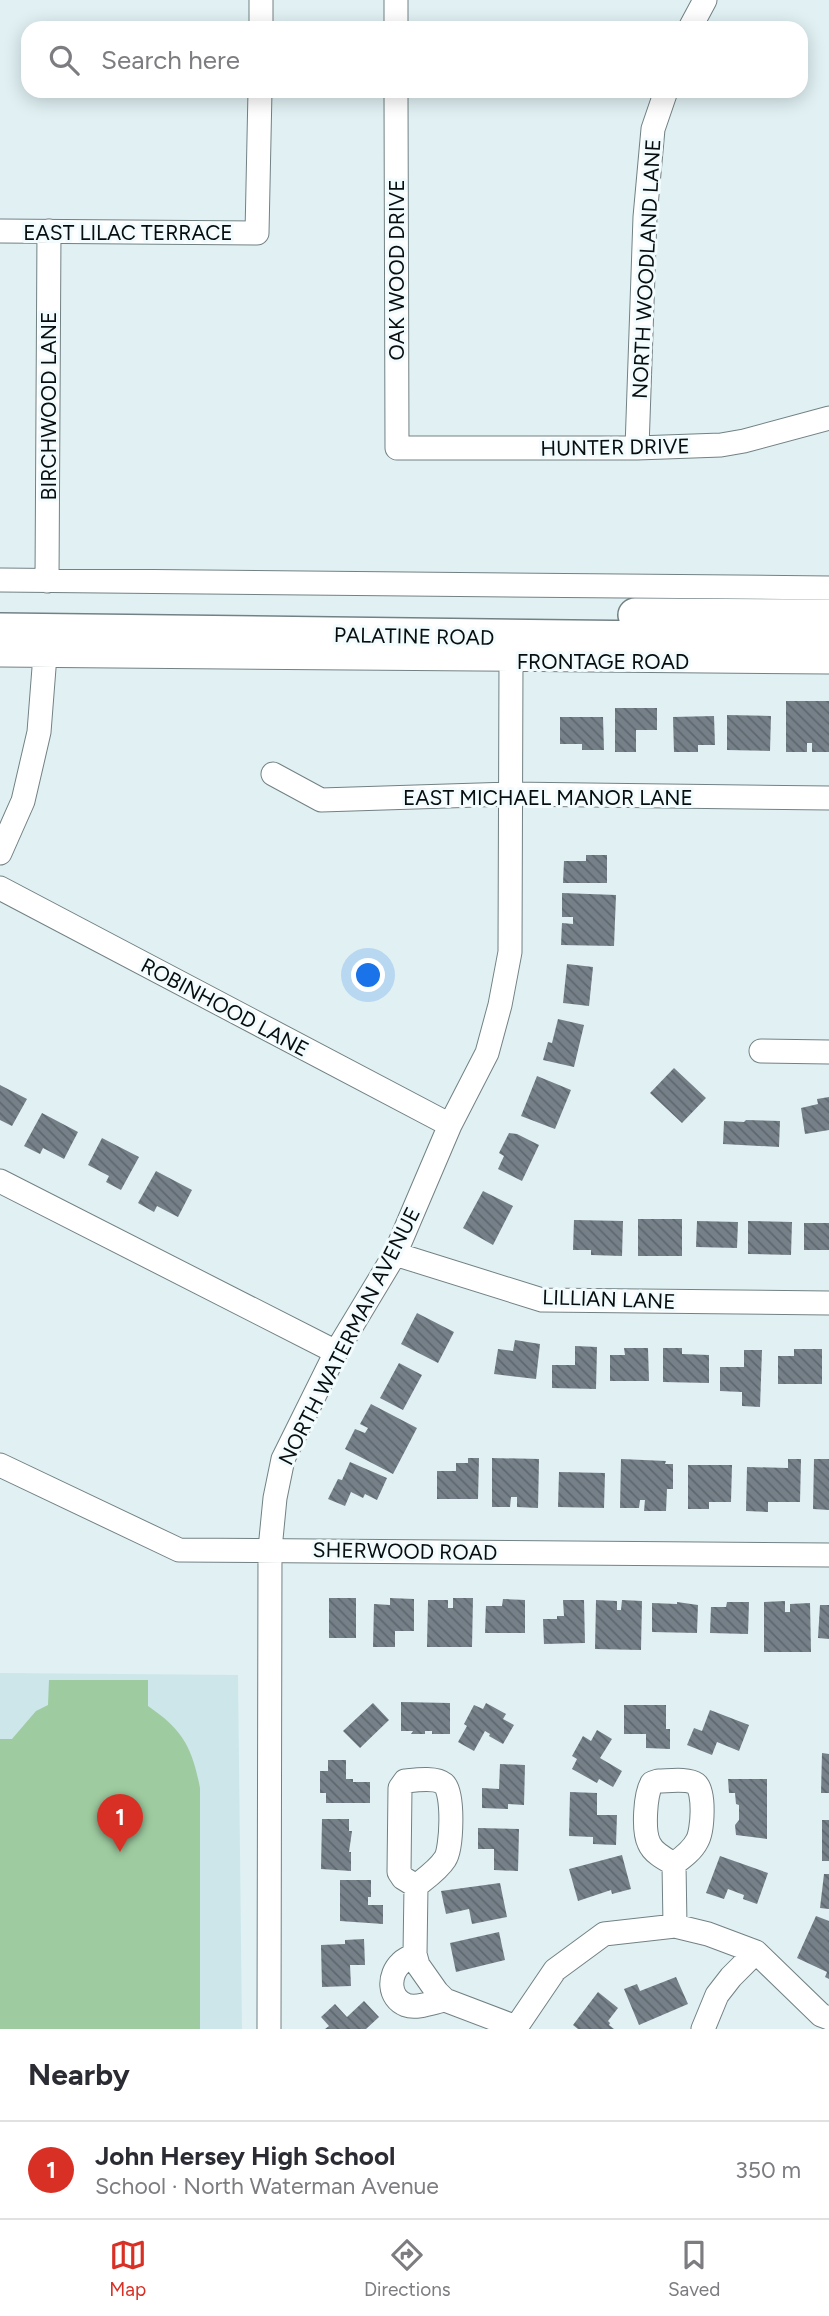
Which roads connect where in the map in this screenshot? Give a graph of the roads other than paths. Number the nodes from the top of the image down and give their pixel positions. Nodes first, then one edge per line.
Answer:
1 (261, 0) edge
2 (396, 0) edge
3 (705, 0) edge
4 (261, 21) edge
5 (396, 21) edge
6 (694, 21) edge
7 (260, 98) edge
8 (396, 98) edge
9 (664, 98) edge
10 (0, 231) edge
11 (49, 232) junction
12 (829, 418) edge
13 (397, 448) joint
14 (637, 448) junction
15 (0, 580) edge
16 (47, 581) junction
17 (829, 588) edge
18 (0, 609) edge
19 (829, 616) edge
20 (0, 630) edge
21 (829, 640) edge
22 (0, 655) edge
23 (45, 655) junction
24 (511, 661) junction
25 (829, 662) edge
26 (273, 774) dead end
27 (511, 794) junction
28 (829, 798) edge
29 (0, 853) edge
30 (0, 888) edge
31 (761, 1051) dead end
32 (829, 1052) edge
33 (450, 1125) junction
34 (0, 1181) edge
35 (396, 1254) junction
36 (829, 1303) edge
37 (337, 1352) junction
38 (0, 1465) edge
39 (270, 1549) junction
40 (829, 1555) edge
41 (674, 1864) dead end
42 (416, 1886) dead end
43 (675, 1926) junction
44 (756, 1952) junction
45 (415, 1954) junction
46 (445, 2000) junction
47 (829, 2018) edge
48 (516, 2028) edge
49 (269, 2029) edge
50 (703, 2029) edge

1 - 4 street
2 - 5 street
3 - 6 street
7 - 11 street, EAST LILAC TERRACE
8 - 13 street, OAK WOOD DRIVE
9 - 14 street, NORTH WOODLAND LANE
10 - 11 street, EAST LILAC TERRACE
11 - 16 street, BIRCHWOOD LANE
12 - 14 street, HUNTER DRIVE
13 - 14 street, HUNTER DRIVE
15 - 16 street
16 - 17 street
18 - 19 highway, PALATINE ROAD
20 - 21 highway, PALATINE ROAD
22 - 23 street, FRONTAGE ROAD
23 - 24 street, FRONTAGE ROAD
23 - 29 street
24 - 25 street, FRONTAGE ROAD
24 - 27 street, NORTH WATERMAN AVENUE
26 - 27 street, EAST MICHAEL MANOR LANE
27 - 28 street, EAST MICHAEL MANOR LANE
27 - 33 street, NORTH WATERMAN AVENUE
30 - 33 street, ROBINHOOD LANE
31 - 32 street
33 - 35 street, NORTH WATERMAN AVENUE
34 - 37 street
35 - 36 street, LILLIAN LANE
35 - 37 street, NORTH WATERMAN AVENUE
37 - 39 street, NORTH WATERMAN AVENUE
38 - 39 street, SHERWOOD ROAD
39 - 40 street, SHERWOOD ROAD
39 - 49 street, NORTH WATERMAN AVENUE
41 - 43 street
42 - 45 street
43 - 44 street
43 - 48 street
44 - 47 street
44 - 50 street
45 - 46 street
45 - 46 street
46 - 48 street

